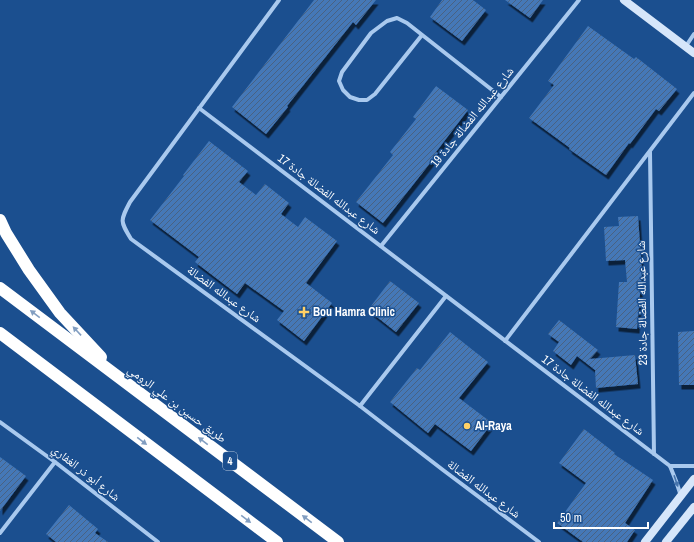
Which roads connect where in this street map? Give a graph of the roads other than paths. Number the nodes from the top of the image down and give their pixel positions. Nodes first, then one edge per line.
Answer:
1 (278, 0) edge
2 (579, 0) edge
3 (624, 0) edge
4 (694, 34) edge
5 (422, 35) junction
6 (686, 47) junction
7 (694, 53) edge
8 (694, 93) edge
9 (501, 97) junction
10 (199, 108) junction
11 (650, 151) junction
12 (0, 220) edge
13 (381, 246) junction
14 (0, 288) edge
15 (446, 296) junction
16 (0, 333) edge
17 (505, 341) junction
18 (0, 342) edge
19 (122, 380) junction
20 (360, 406) junction
21 (111, 417) junction
22 (0, 422) edge
23 (654, 454) junction
24 (55, 462) junction
25 (670, 466) junction
26 (694, 466) edge
27 (694, 479) edge
28 (681, 496) junction
29 (694, 507) edge
30 (0, 533) edge
31 (158, 542) edge
32 (277, 542) edge
33 (338, 542) edge
34 (539, 542) edge
35 (645, 542) edge
36 (666, 542) edge

1 - 10 street, شارع عبدالله الفضالة
2 - 9 street, شارع عبدالله الفضالة جادة 19
3 - 6 main road
4 - 6 street
5 - 5 street
5 - 9 street
6 - 7 main road
8 - 11 street
9 - 13 street, شارع عبدالله الفضالة جادة 19
10 - 13 street, شارع عبدالله الفضالة جادة 17
10 - 20 street, شارع عبدالله الفضالة
11 - 17 street
11 - 23 street, شارع عبدالله الفضالة جادة 23
19 -> 12 highway
13 - 15 street, شارع عبدالله الفضالة جادة 17
19 -> 14 highway, طريق حسين بن علي الرومي / 4
15 - 17 street, شارع عبدالله الفضالة جادة 17
15 - 20 street
16 - 21 highway
17 - 23 street, شارع عبدالله الفضالة جادة 17
18 - 21 highway
33 -> 19 highway, طريق حسين بن علي الرومي / 4
20 - 34 street, شارع عبدالله الفضالة
21 -> 32 highway
22 - 24 street, شارع أبو ذر الغفاري
23 - 25 street, شارع عبدالله الفضالة جادة 17
24 - 30 street
24 - 31 street, شارع أبو ذر الغفاري
25 - 26 street
25 -> 28 street
27 - 28 main road
28 - 35 main road
29 - 36 main road

